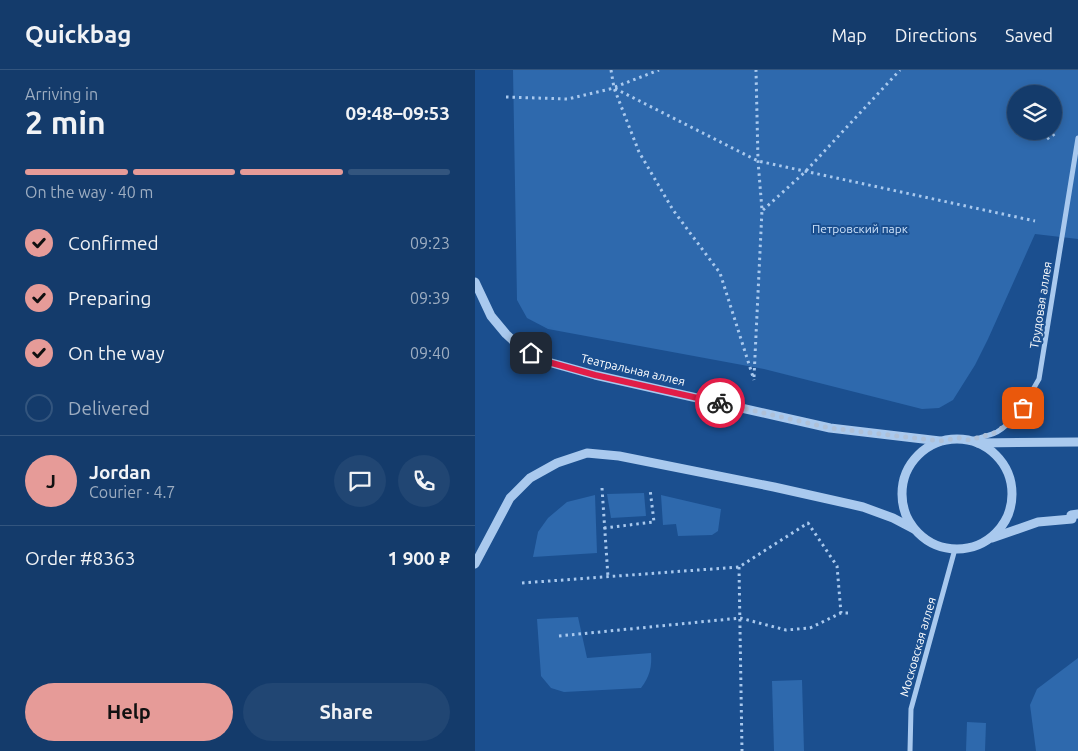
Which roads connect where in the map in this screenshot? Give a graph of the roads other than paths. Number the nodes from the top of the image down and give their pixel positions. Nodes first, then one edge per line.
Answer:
1 (1078, 138) edge
2 (475, 282) edge
3 (940, 441) junction
4 (974, 442) junction
5 (1078, 442) edge
6 (1078, 514) edge
7 (914, 529) junction
8 (987, 540) junction
9 (955, 549) junction
10 (475, 564) edge
11 (910, 751) edge

1 - 4 street, Трудовая аллея
2 - 3 street, Театральная аллея
3 - 4 street
3 - 7 street
4 - 5 street
4 - 8 street
6 - 8 street
7 - 9 street
7 - 10 street
8 - 9 street
9 - 11 street, Московская аллея

